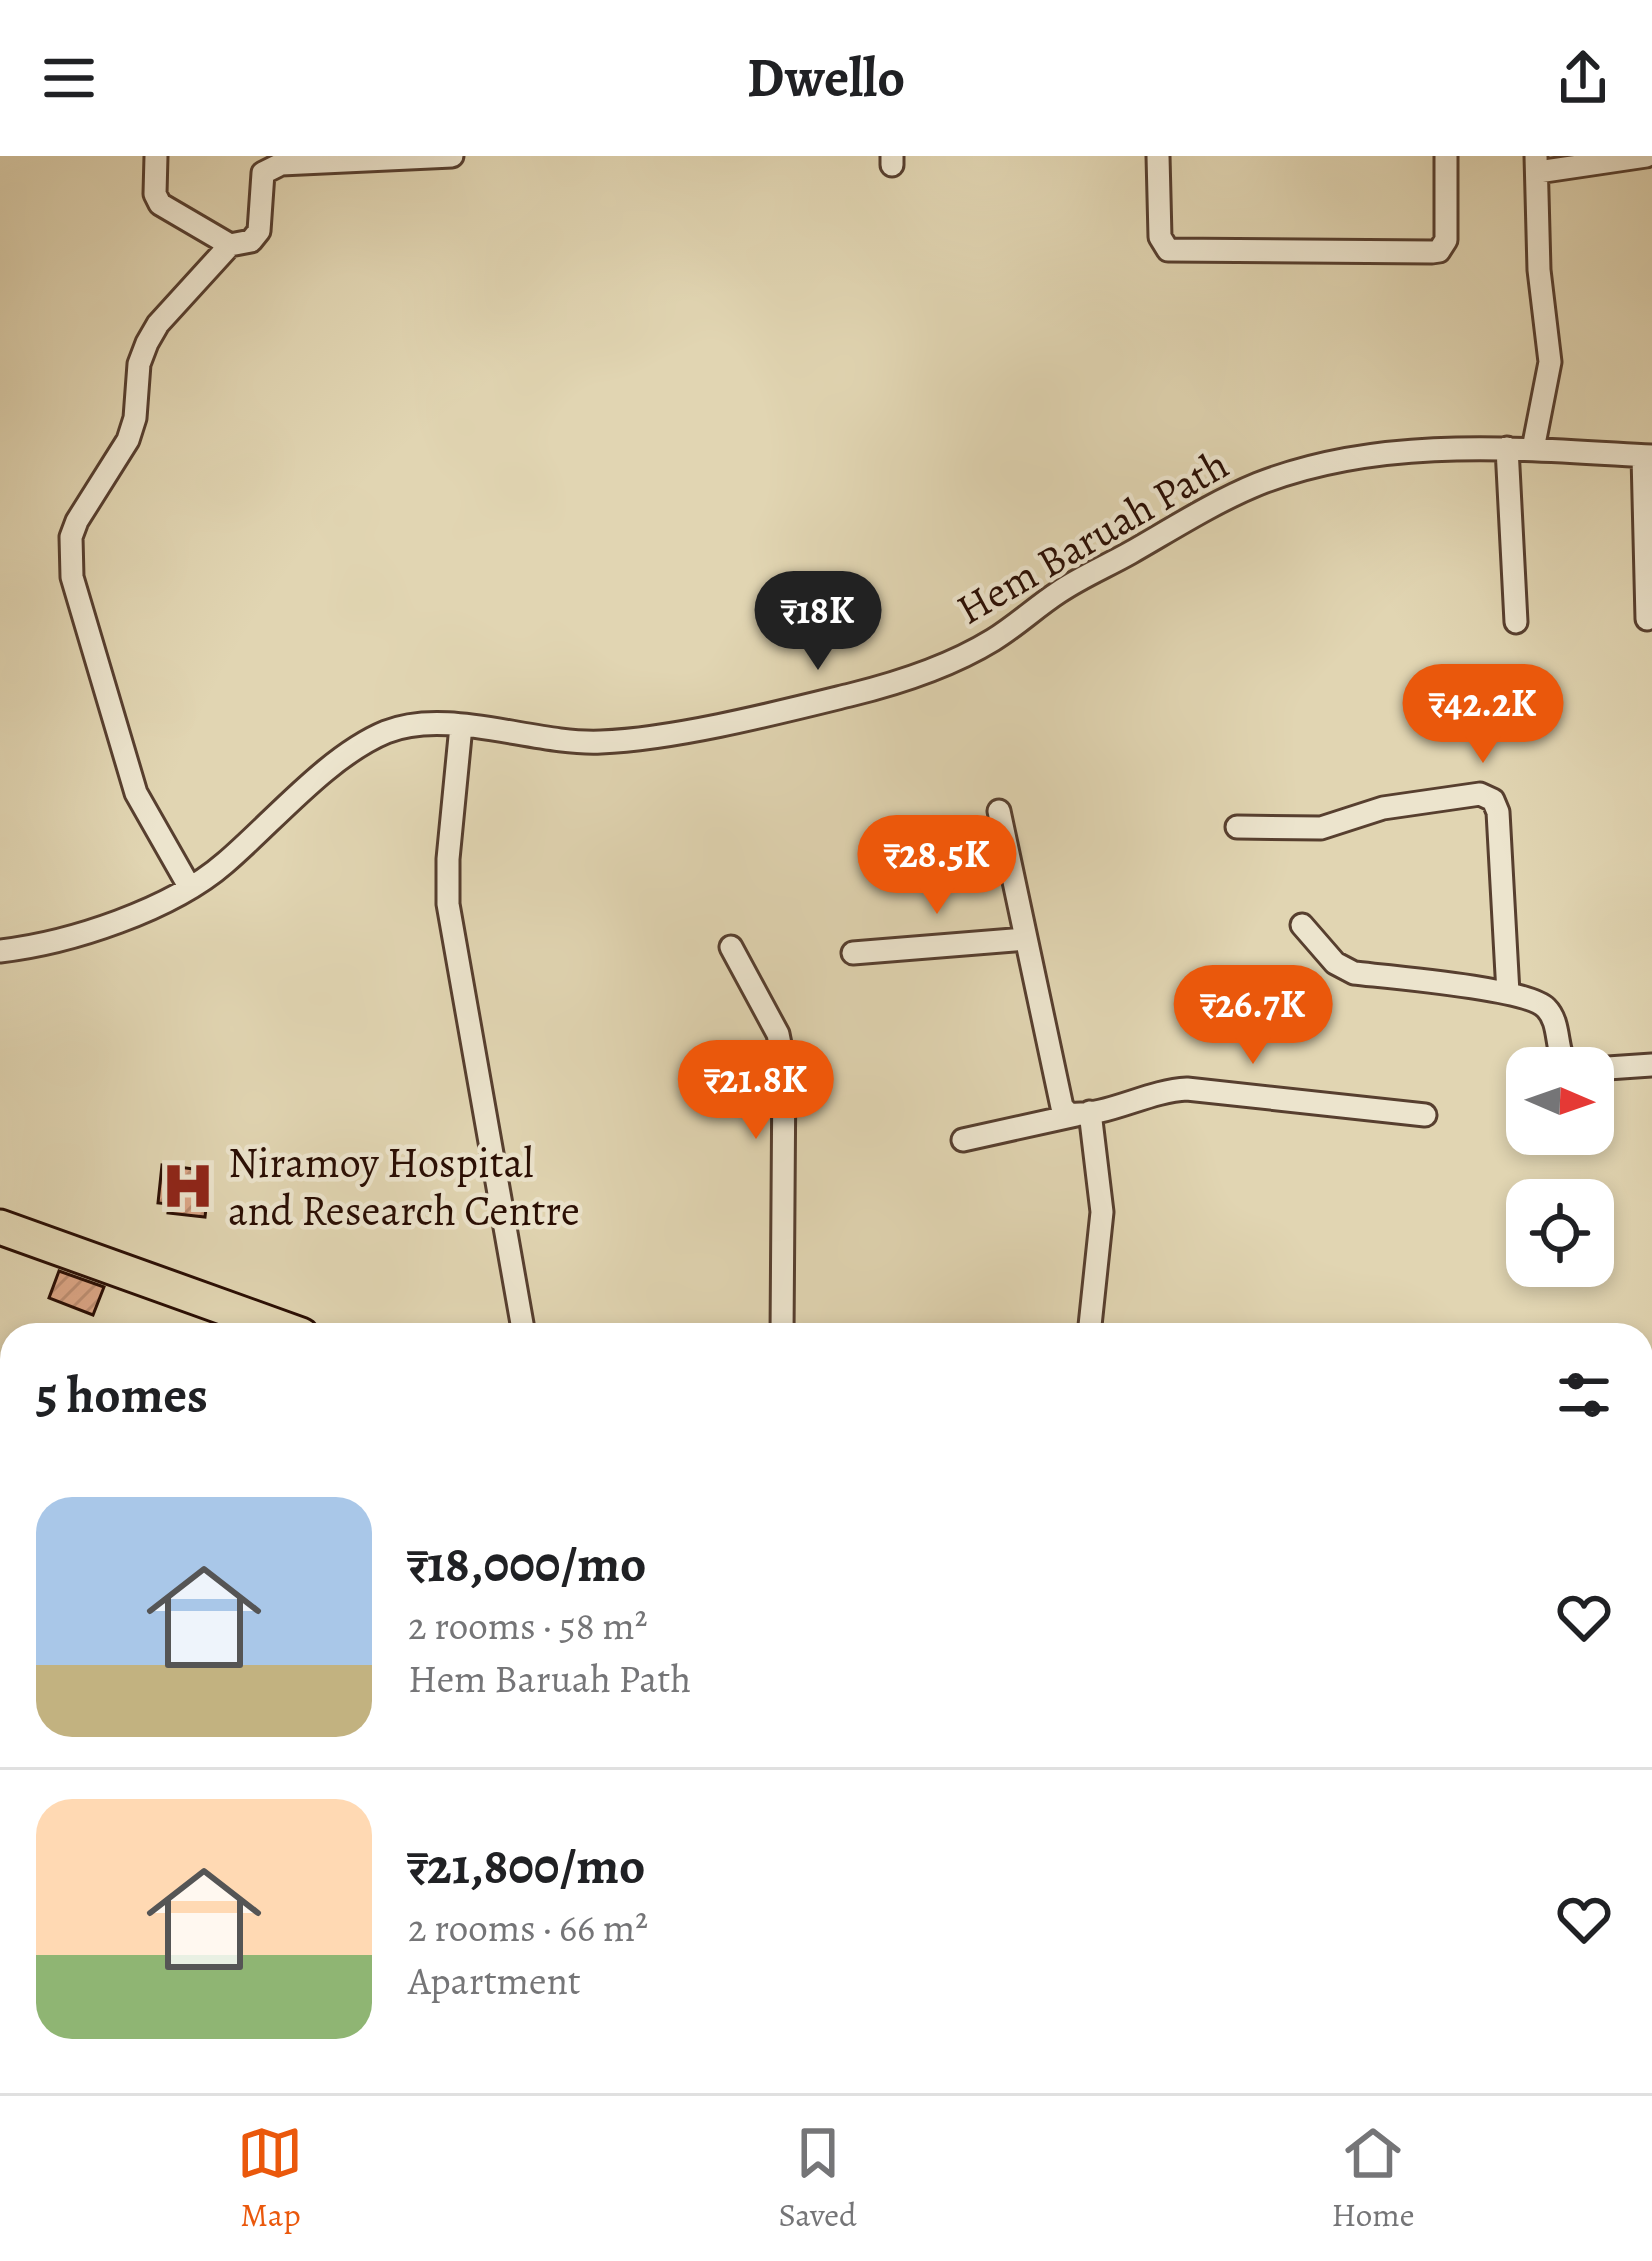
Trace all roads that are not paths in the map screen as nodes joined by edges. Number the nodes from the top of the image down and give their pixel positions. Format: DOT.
graph roads {
  1 [pos="156,156"];
  2 [pos="452,156"];
  3 [pos="1158,156"];
  4 [pos="1446,156"];
  5 [pos="1646,156"];
  6 [pos="1537,164"];
  7 [pos="230,245"];
  8 [pos="1507,448"];
  9 [pos="1533,449"];
  10 [pos="1648,456"];
  11 [pos="1647,619"];
  12 [pos="1516,622"];
  13 [pos="461,726"];
  14 [pos="999,811"];
  15 [pos="1237,827"];
  16 [pos="190,888"];
  17 [pos="1302,925"];
  18 [pos="1026,939"];
  19 [pos="731,947"];
  20 [pos="0,951"];
  21 [pos="853,952"];
  22 [pos="1508,993"];
  23 [pos="1558,1047"];
  24 [pos="1652,1065"];
  25 [pos="1614,1068"];
  26 [pos="1083,1113"];
  27 [pos="1425,1115"];
  28 [pos="963,1140"];
  29 [pos="0,1227"];
  30 [pos="264,1323"];
  31 [pos="522,1323"];
  32 [pos="782,1323"];
  33 [pos="1090,1323"];
  1 -- 7 [label="street"];
  2 -- 7 [label="street"];
  3 -- 4 [label="street"];
  5 -- 6 [label="street"];
  6 -- 9 [label="street"];
  7 -- 16 [label="street"];
  8 -- 9 [label="street, Hem Baruah Path"];
  8 -- 12 [label="street"];
  8 -- 13 [label="street, Hem Baruah Path"];
  9 -- 10 [label="street, Hem Baruah Path"];
  10 -- 11 [label="street"];
  13 -- 16 [label="street, Hem Baruah Path"];
  13 -- 31 [label="street"];
  14 -- 18 [label="street"];
  15 -- 22 [label="street"];
  16 -- 20 [label="street, Hem Baruah Path"];
  17 -- 22 [label="street"];
  18 -- 21 [label="street"];
  18 -- 26 [label="street"];
  19 -- 32 [label="street"];
  22 -- 23 [label="street"];
  24 -- 25 [label="street"];
  26 -- 27 [label="street"];
  26 -- 28 [label="street"];
  26 -- 33 [label="street"];
  29 -- 30 [label="main road"];
}
